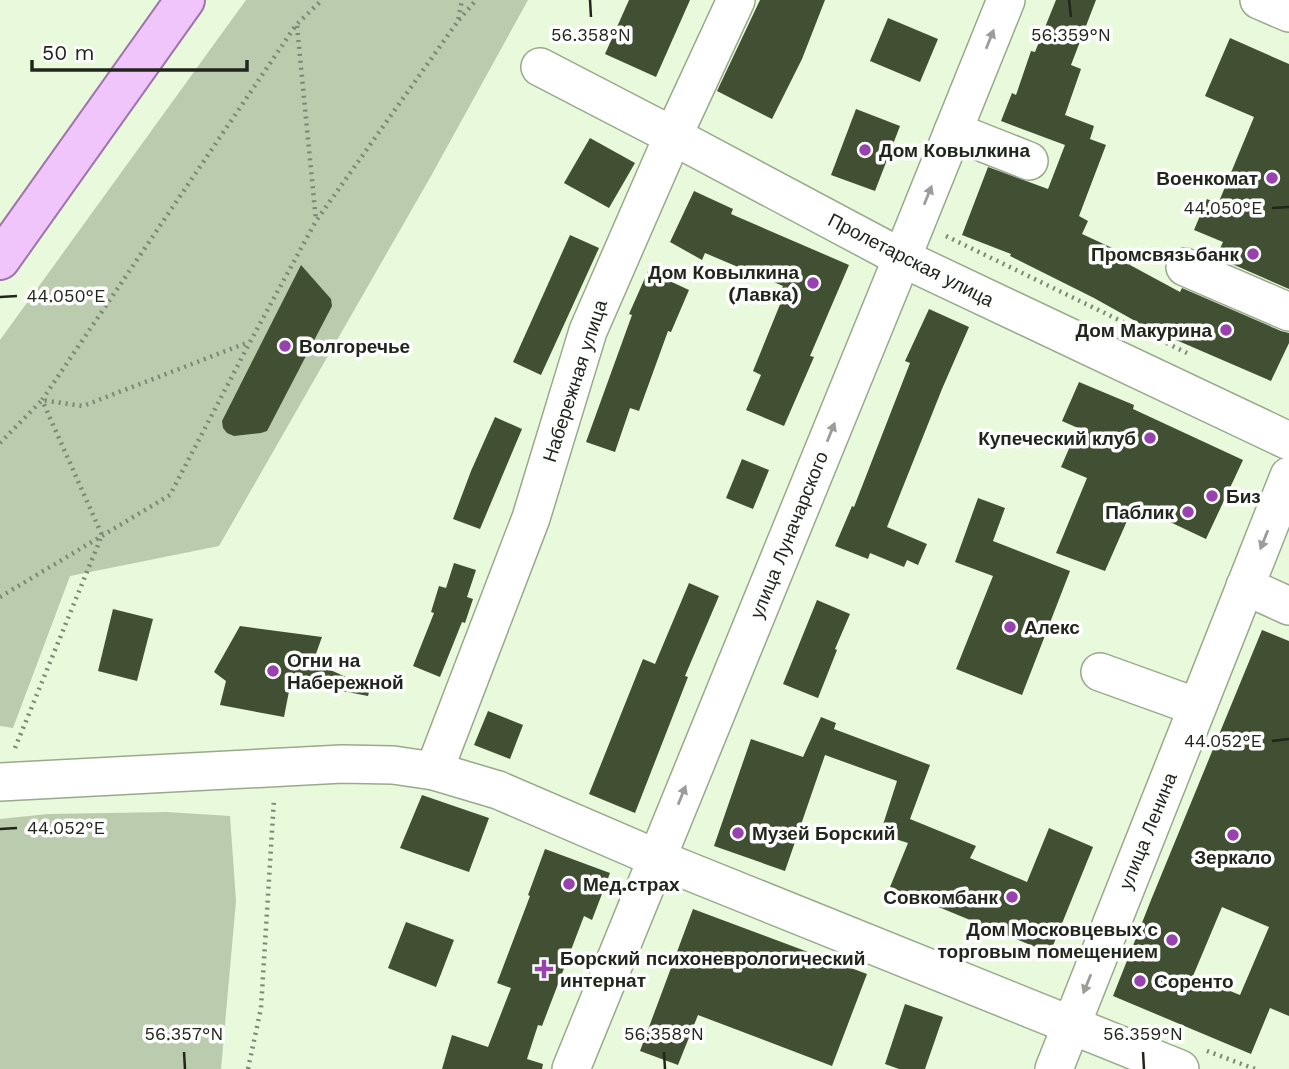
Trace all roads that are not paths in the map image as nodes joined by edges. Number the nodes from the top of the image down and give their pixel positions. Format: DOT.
graph roads {
  1 [pos="185,0"];
  2 [pos="736,0"];
  3 [pos="1006,0"];
  4 [pos="1259,0"];
  5 [pos="1289,13"];
  6 [pos="540,67"];
  7 [pos="954,131"];
  8 [pos="673,136"];
  9 [pos="1029,161"];
  10 [pos="902,258"];
  11 [pos="0,260"];
  12 [pos="1185,267"];
  13 [pos="1289,312"];
  14 [pos="1289,441"];
  15 [pos="1289,476"];
  16 [pos="1245,586"];
  17 [pos="1289,606"];
  18 [pos="1100,672"];
  19 [pos="1197,707"];
  20 [pos="6,768"];
  21 [pos="434,771"];
  22 [pos="656,858"];
  23 [pos="1071,1025"];
  24 [pos="572,1069"];
  25 [pos="1054,1069"];
  26 [pos="1180,1069"];
  1 -- 11 [label="main road"];
  2 -- 8 [label="street, Набережная улица"];
  7 -- 3 [label="street, улица Луначарского, one-way"];
  4 -- 5 [label="street"];
  6 -- 8 [label="street, Пролетарская улица"];
  7 -- 9 [label="street"];
  10 -- 7 [label="street, улица Луначарского, one-way"];
  8 -- 10 [label="street, Пролетарская улица"];
  8 -- 21 [label="street, Набережная улица"];
  10 -- 14 [label="street, Пролетарская улица"];
  22 -- 10 [label="street, улица Луначарского, one-way"];
  12 -- 13 [label="street"];
  15 -- 16 [label="street, улица Ленина, one-way"];
  16 -- 17 [label="street"];
  16 -- 19 [label="street, улица Ленина"];
  18 -- 19 [label="street"];
  19 -- 23 [label="street, улица Ленина, one-way"];
  20 -- 21 [label="street"];
  21 -- 22 [label="street"];
  22 -- 23 [label="street"];
  22 -- 24 [label="street, улица Луначарского"];
  23 -- 25 [label="street, улица Ленина"];
  23 -- 26 [label="street"];
}
